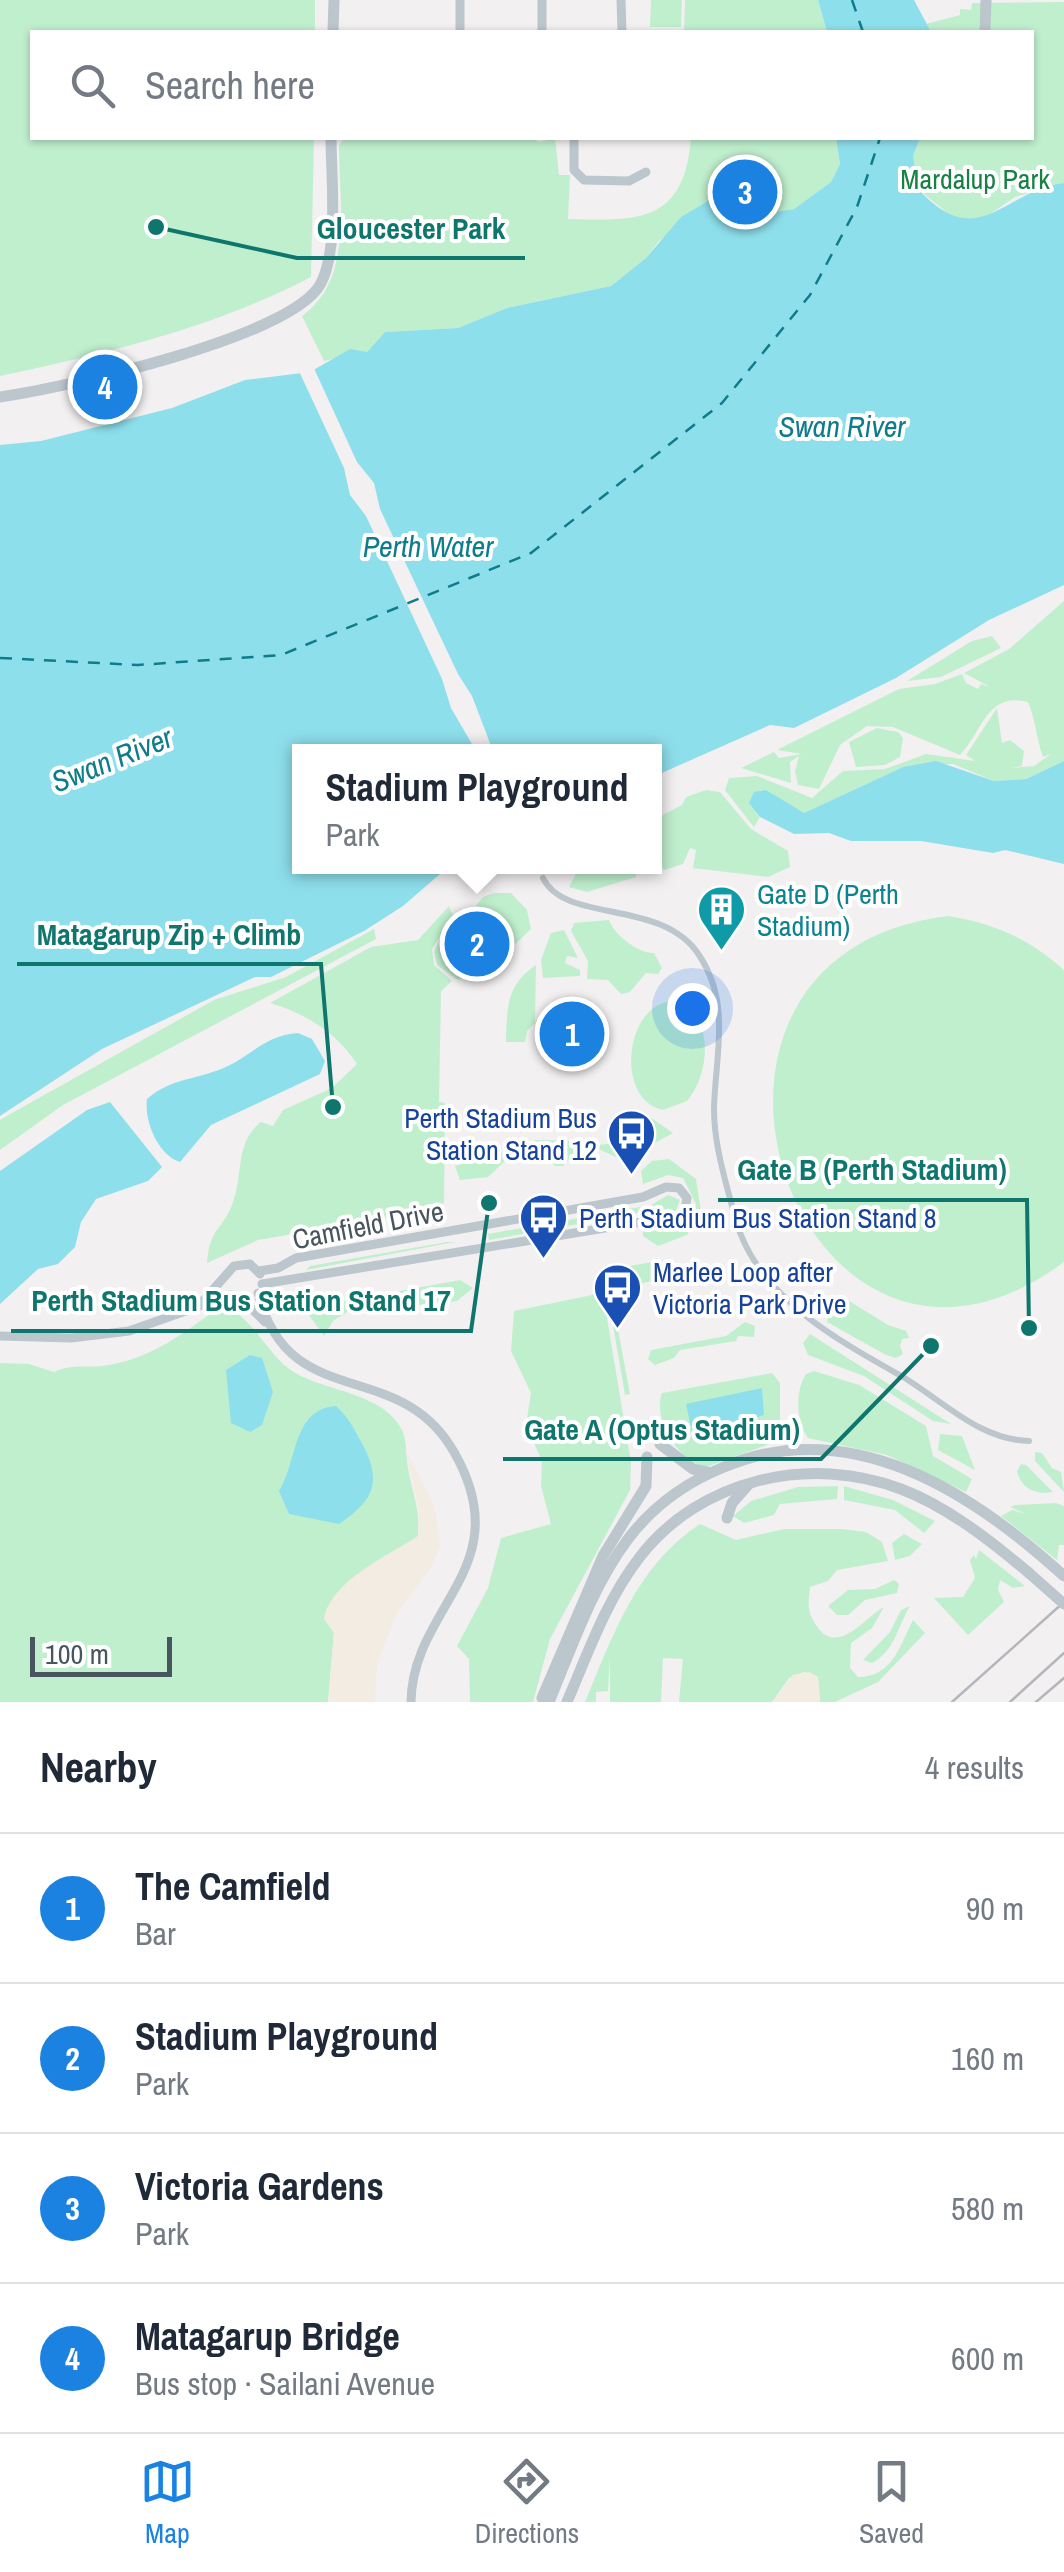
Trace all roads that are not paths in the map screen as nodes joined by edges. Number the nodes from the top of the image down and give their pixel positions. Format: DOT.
graph roads {
  1 [pos="334,0"];
  2 [pos="460,0"];
  3 [pos="542,0"];
  4 [pos="621,0"];
  5 [pos="986,0"];
  6 [pos="333,30"];
  7 [pos="460,30"];
  8 [pos="542,30"];
  9 [pos="622,30"];
  10 [pos="985,30"];
  11 [pos="331,140"];
  12 [pos="574,140"];
  13 [pos="646,172"];
  14 [pos="0,397"];
  15 [pos="543,878"];
  16 [pos="259,1271"];
  17 [pos="225,1280"];
  18 [pos="260,1289"];
  19 [pos="231,1295"];
  20 [pos="243,1300"];
  21 [pos="201,1303"];
  22 [pos="268,1325"];
  23 [pos="0,1336"];
  24 [pos="1029,1441"];
  25 [pos="660,1444"];
  26 [pos="647,1456"];
  27 [pos="713,1471"];
  28 [pos="751,1482"];
  29 [pos="727,1518"];
  30 [pos="1064,1576"];
  31 [pos="1064,1604"];
  32 [pos="411,1702"];
  33 [pos="541,1702"];
  34 [pos="549,1702"];
  35 [pos="568,1702"];
  1 -- 6 [label="street"];
  2 -- 7 [label="street"];
  3 -- 8 [label="street"];
  4 -- 9 [label="street"];
  5 -- 10 [label="street"];
  11 -- 14 [label="street"];
  12 -- 13 [label="street"];
  15 -- 24 [label="street"];
  16 -- 17 [label="street"];
  16 -- 18 [label="street"];
  16 -- 18 [label="street, Camfield Drive"];
  17 -- 19 [label="street"];
  17 -- 21 [label="street"];
  18 -- 20 [label="street"];
  18 -- 22 [label="street"];
  19 -- 20 [label="street"];
  19 -- 21 [label="street"];
  20 -- 22 [label="street"];
  21 -- 23 [label="street"];
  22 -- 32 [label="street"];
  25 -- 27 [label="street"];
  26 -- 33 [label="street"];
  27 -- 30 [label="street"];
  27 -- 34 [label="street"];
  28 -- 29 [label="street"];
  28 -- 31 [label="street, bridge"];
  28 -- 35 [label="street"];
}
